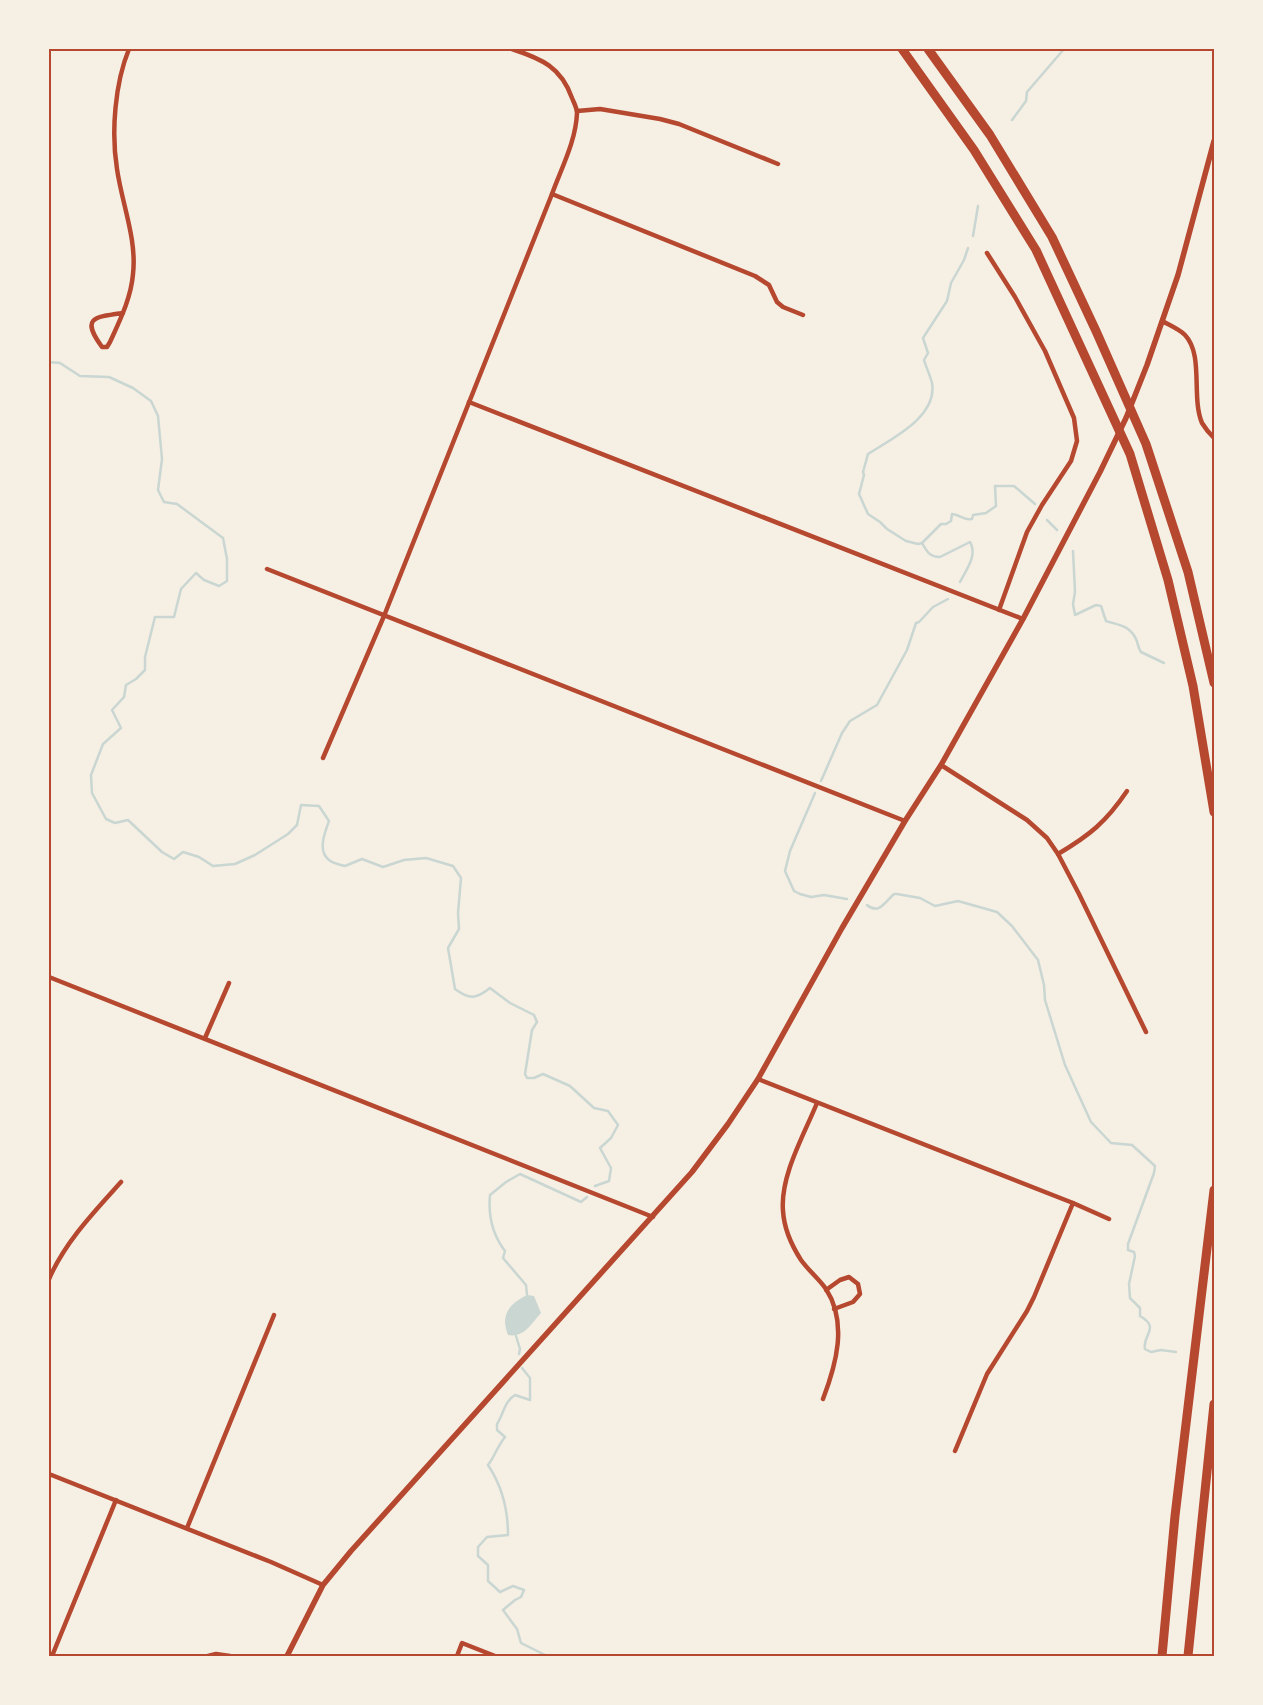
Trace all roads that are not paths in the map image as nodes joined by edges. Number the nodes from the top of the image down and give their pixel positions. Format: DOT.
graph roads {
  1 [pos="129,49"];
  2 [pos="512,49"];
  3 [pos="902,49"];
  4 [pos="928,49"];
  5 [pos="577,111"];
  6 [pos="1214,141"];
  7 [pos="778,164"];
  8 [pos="552,194"];
  9 [pos="986,253"];
  10 [pos="123,313"];
  11 [pos="803,315"];
  12 [pos="1162,321"];
  13 [pos="469,402"];
  14 [pos="1214,438"];
  15 [pos="267,570"];
  16 [pos="999,610"];
  17 [pos="384,616"];
  18 [pos="1023,619"];
  19 [pos="1214,683"];
  20 [pos="323,758"];
  21 [pos="941,765"];
  22 [pos="1127,792"];
  23 [pos="1214,812"];
  24 [pos="905,821"];
  25 [pos="1058,854"];
  26 [pos="49,977"];
  27 [pos="228,983"];
  28 [pos="1146,1032"];
  29 [pos="205,1038"];
  30 [pos="758,1079"];
  31 [pos="816,1103"];
  32 [pos="121,1182"];
  33 [pos="1214,1190"];
  34 [pos="1073,1203"];
  35 [pos="653,1217"];
  36 [pos="1109,1219"];
  37 [pos="49,1280"];
  38 [pos="826,1290"];
  39 [pos="834,1309"];
  40 [pos="274,1315"];
  41 [pos="823,1399"];
  42 [pos="1214,1404"];
  43 [pos="955,1451"];
  44 [pos="49,1474"];
  45 [pos="116,1500"];
  46 [pos="187,1528"];
  47 [pos="323,1585"];
  48 [pos="52,1656"];
  49 [pos="208,1656"];
  50 [pos="230,1656"];
  51 [pos="287,1656"];
  52 [pos="457,1656"];
  53 [pos="495,1656"];
  54 [pos="1162,1656"];
  55 [pos="1188,1656"];
  1 -- 10 [label="street"];
  2 -- 5 [label="street"];
  3 -- 23 [label="highway"];
  4 -- 19 [label="highway"];
  5 -- 7 [label="street"];
  5 -- 8 [label="street"];
  6 -- 12 [label="street"];
  8 -- 11 [label="street"];
  8 -- 13 [label="street"];
  9 -- 16 [label="street"];
  10 -- 10 [label="street"];
  12 -- 14 [label="street"];
  12 -- 18 [label="street"];
  13 -- 16 [label="street"];
  13 -- 17 [label="street"];
  15 -- 17 [label="street"];
  16 -- 18 [label="street"];
  17 -- 20 [label="street"];
  17 -- 24 [label="street"];
  18 -- 21 [label="street"];
  21 -- 24 [label="street"];
  21 -- 25 [label="street"];
  22 -- 25 [label="street"];
  24 -- 30 [label="street"];
  25 -- 28 [label="street"];
  26 -- 29 [label="street"];
  27 -- 29 [label="street"];
  29 -- 35 [label="street"];
  30 -- 31 [label="street"];
  30 -- 35 [label="street"];
  31 -- 34 [label="street"];
  31 -- 38 [label="street"];
  32 -- 37 [label="street"];
  33 -- 54 [label="highway"];
  34 -- 36 [label="street"];
  34 -- 43 [label="street"];
  35 -- 47 [label="street"];
  38 -- 39 [label="street"];
  38 -- 39 [label="street"];
  39 -- 41 [label="street"];
  40 -- 46 [label="street"];
  42 -- 55 [label="highway"];
  44 -- 45 [label="street"];
  45 -- 46 [label="street"];
  45 -- 48 [label="street"];
  46 -- 47 [label="street"];
  47 -- 51 [label="street"];
  49 -- 50 [label="street"];
  52 -- 53 [label="street"];
}
